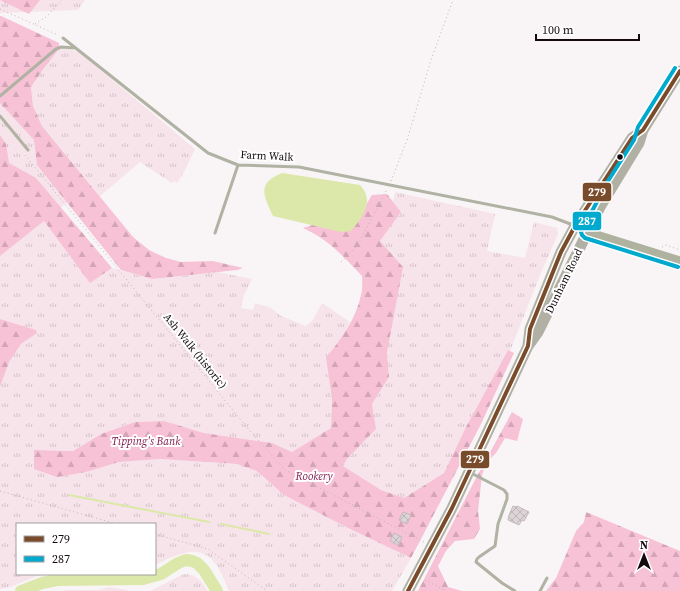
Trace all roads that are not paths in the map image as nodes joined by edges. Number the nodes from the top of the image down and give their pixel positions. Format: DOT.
graph roads {
  1 [pos="63,38"];
  2 [pos="76,48"];
  3 [pos="680,72"];
  4 [pos="0,96"];
  5 [pos="0,116"];
  6 [pos="643,130"];
  7 [pos="28,150"];
  8 [pos="238,165"];
  9 [pos="575,226"];
  10 [pos="587,232"];
  11 [pos="215,233"];
  12 [pos="680,261"];
  13 [pos="528,346"];
  14 [pos="469,472"];
  15 [pos="547,578"];
  16 [pos="408,591"];
  17 [pos="515,591"];
  18 [pos="540,591"];
  1 -- 2 [label="lane, Farm Walk"];
  2 -- 4 [label="lane"];
  2 -- 8 [label="lane, Farm Walk"];
  3 -- 6 [label="highway, Dunham Road"];
  5 -- 7 [label="lane"];
  6 -- 9 [label="highway, Dunham Road"];
  6 -- 10 [label="highway, Dunham Road"];
  8 -- 9 [label="lane, Farm Walk"];
  8 -- 11 [label="lane"];
  9 -- 10 [label="main road"];
  9 -- 13 [label="highway, Dunham Road"];
  10 -- 12 [label="main road"];
  10 -- 13 [label="highway, Dunham Road"];
  13 -- 14 [label="highway, Dunham Road"];
  14 -- 16 [label="highway, Dunham Road"];
  14 -- 17 [label="lane"];
  15 -- 18 [label="lane"];
}
